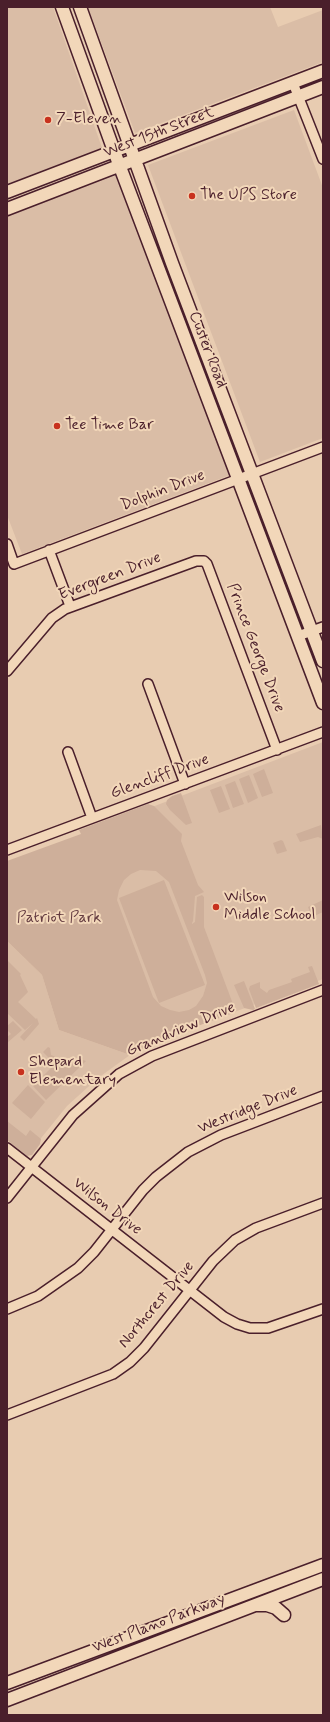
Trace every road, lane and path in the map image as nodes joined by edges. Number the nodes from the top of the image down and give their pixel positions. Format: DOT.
graph roads {
  1 [pos="62,7"];
  2 [pos="80,7"];
  3 [pos="90,35"];
  4 [pos="74,41"];
  5 [pos="323,71"];
  6 [pos="293,83"];
  7 [pos="323,87"];
  8 [pos="298,96"];
  9 [pos="130,145"];
  10 [pos="114,151"];
  11 [pos="135,159"];
  12 [pos="323,159"];
  13 [pos="120,165"];
  14 [pos="7,192"];
  15 [pos="7,209"];
  16 [pos="172,263"];
  17 [pos="159,268"];
  18 [pos="213,372"];
  19 [pos="200,377"];
  20 [pos="323,447"];
  21 [pos="252,474"];
  22 [pos="238,479"];
  23 [pos="7,544"];
  24 [pos="49,550"];
  25 [pos="201,561"];
  26 [pos="70,606"];
  27 [pos="323,627"];
  28 [pos="312,631"];
  29 [pos="298,636"];
  30 [pos="323,661"];
  31 [pos="7,671"];
  32 [pos="148,684"];
  33 [pos="323,703"];
  34 [pos="323,732"];
  35 [pos="277,750"];
  36 [pos="68,752"];
  37 [pos="185,784"];
  38 [pos="92,818"];
  39 [pos="7,850"];
  40 [pos="323,990"];
  41 [pos="323,1096"];
  42 [pos="7,1148"];
  43 [pos="32,1168"];
  44 [pos="7,1198"];
  45 [pos="323,1203"];
  46 [pos="112,1229"];
  47 [pos="189,1291"];
  48 [pos="7,1309"];
  49 [pos="323,1309"];
  50 [pos="7,1415"];
  51 [pos="323,1565"];
  52 [pos="323,1579"];
  53 [pos="277,1582"];
  54 [pos="281,1594"];
  55 [pos="253,1605"];
  56 [pos="284,1615"];
  57 [pos="128,1639"];
  58 [pos="132,1652"];
  59 [pos="7,1683"];
  60 [pos="7,1700"];
  1 -- 4 [label="main road, Custer Road"];
  2 -- 3 [label="main road, Custer Road"];
  3 -- 4 [label="main road"];
  3 -- 9 [label="main road, Custer Road"];
  4 -- 10 [label="main road, Custer Road"];
  5 -- 6 [label="main road, West 15th Street"];
  6 -- 8 [label="street"];
  6 -- 9 [label="main road, West 15th Street"];
  7 -- 8 [label="main road, West 15th Street"];
  8 -- 11 [label="main road, West 15th Street"];
  8 -- 12 [label="street"];
  9 -- 10 [label="main road, West 15th Street"];
  9 -- 11 [label="main road, Custer Road"];
  10 -- 13 [label="main road, Custer Road"];
  10 -- 14 [label="main road, West 15th Street"];
  11 -- 13 [label="main road, West 15th Street"];
  11 -- 16 [label="main road, Custer Road"];
  13 -- 15 [label="main road, West 15th Street"];
  13 -- 17 [label="main road, Custer Road"];
  16 -- 17 [label="main road"];
  16 -- 18 [label="main road, Custer Road"];
  17 -- 19 [label="main road, Custer Road"];
  18 -- 19 [label="main road"];
  18 -- 21 [label="main road, Custer Road"];
  19 -- 22 [label="main road, Custer Road"];
  20 -- 21 [label="street, Dolphin Drive"];
  21 -- 22 [label="street, Dolphin Drive"];
  21 -- 28 [label="main road, Custer Road"];
  22 -- 24 [label="street, Dolphin Drive"];
  22 -- 29 [label="main road, Custer Road"];
  23 -- 24 [label="street, Dolphin Drive"];
  24 -- 26 [label="street"];
  25 -- 26 [label="street, Evergreen Drive"];
  25 -- 35 [label="street, Prince George Drive"];
  26 -- 31 [label="street, Evergreen Drive"];
  27 -- 28 [label="street"];
  28 -- 29 [label="street"];
  28 -- 30 [label="main road, Custer Road"];
  29 -- 33 [label="main road, Custer Road"];
  32 -- 37 [label="street"];
  34 -- 35 [label="street, Glencliff Drive"];
  35 -- 37 [label="street, Glencliff Drive"];
  36 -- 38 [label="street"];
  37 -- 38 [label="street, Glencliff Drive"];
  38 -- 39 [label="street, Glencliff Drive"];
  40 -- 43 [label="street, Grandview Drive"];
  41 -- 46 [label="street, Westridge Drive"];
  42 -- 43 [label="street, Wilson Drive"];
  43 -- 44 [label="street, Grandview Drive"];
  43 -- 46 [label="street, Wilson Drive"];
  45 -- 47 [label="street, Northcrest Drive"];
  46 -- 47 [label="street, Wilson Drive"];
  46 -- 48 [label="street, Westridge Drive"];
  47 -- 49 [label="street, Wilson Drive"];
  47 -- 50 [label="street, Northcrest Drive"];
  51 -- 53 [label="main road, West Plano Parkway"];
  52 -- 54 [label="main road, West Plano Parkway"];
  53 -- 54 [label="main road"];
  53 -- 57 [label="main road, West Plano Parkway"];
  54 -- 55 [label="main road, West Plano Parkway"];
  55 -- 56 [label="main road"];
  55 -- 58 [label="main road, West Plano Parkway"];
  57 -- 58 [label="main road"];
  57 -- 59 [label="main road, West Plano Parkway"];
  58 -- 60 [label="main road, West Plano Parkway"];
}
